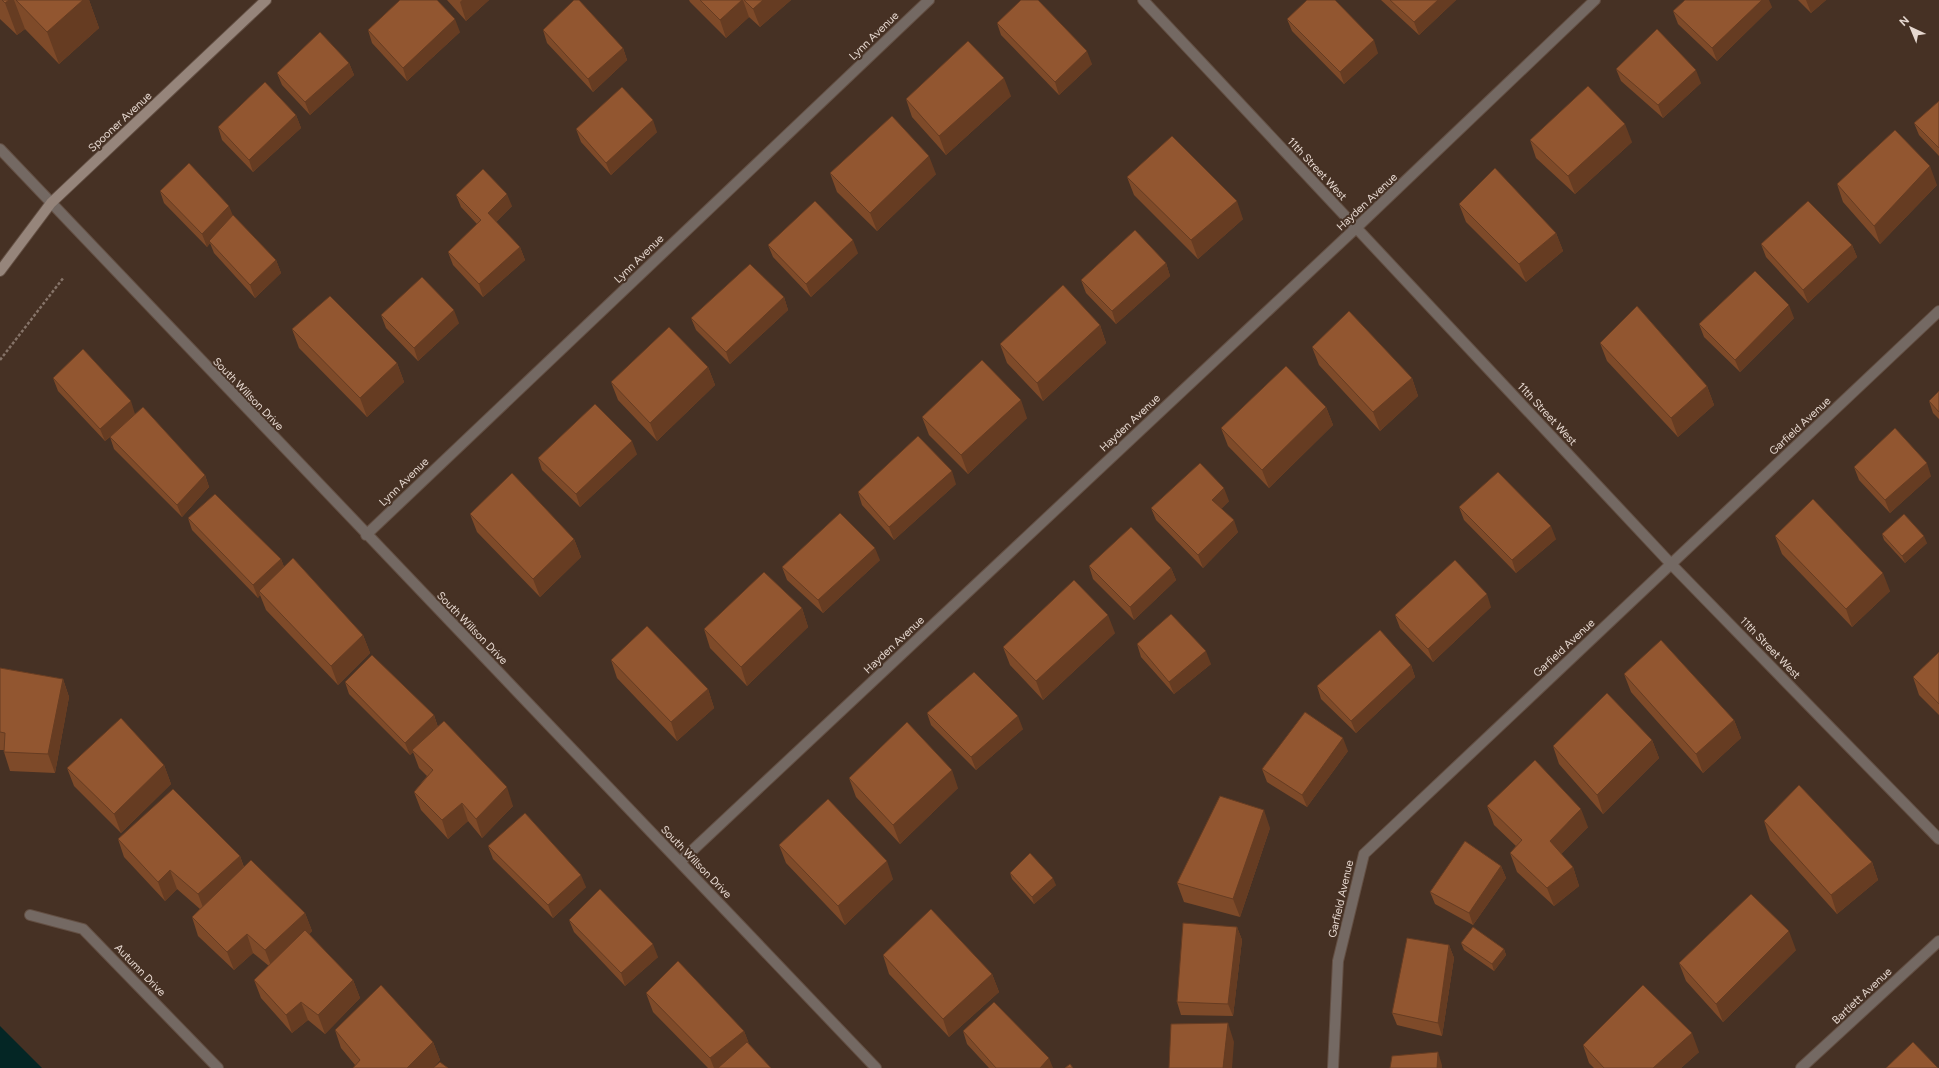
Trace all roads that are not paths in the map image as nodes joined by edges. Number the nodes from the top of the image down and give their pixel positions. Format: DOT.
graph roads {
  1 [pos="266,0"];
  2 [pos="929,0"];
  3 [pos="1142,0"];
  4 [pos="1595,0"];
  5 [pos="0,149"];
  6 [pos="51,203"];
  7 [pos="1356,228"];
  8 [pos="0,271"];
  9 [pos="1939,311"];
  10 [pos="366,535"];
  11 [pos="1671,564"];
  12 [pos="1939,839"];
  13 [pos="680,862"];
  14 [pos="30,915"];
  15 [pos="1939,941"];
  16 [pos="218,1068"];
  17 [pos="876,1068"];
  18 [pos="1333,1068"];
  19 [pos="1801,1068"];
  1 -- 6 [label="street, Spooner Avenue"];
  2 -- 10 [label="street, Lynn Avenue"];
  3 -- 7 [label="street, 11th Street West"];
  4 -- 7 [label="street, Hayden Avenue"];
  5 -- 6 [label="street, South Willson Drive"];
  6 -- 8 [label="street, Spooner Avenue"];
  6 -- 10 [label="street, South Willson Drive"];
  7 -- 11 [label="street, 11th Street West"];
  7 -- 13 [label="street, Hayden Avenue"];
  9 -- 11 [label="street, Garfield Avenue"];
  10 -- 13 [label="street, South Willson Drive"];
  11 -- 12 [label="street, 11th Street West"];
  11 -- 18 [label="street, Garfield Avenue"];
  13 -- 17 [label="street, South Willson Drive"];
  14 -- 16 [label="street, Autumn Drive"];
  15 -- 19 [label="street, Bartlett Avenue"];
}
